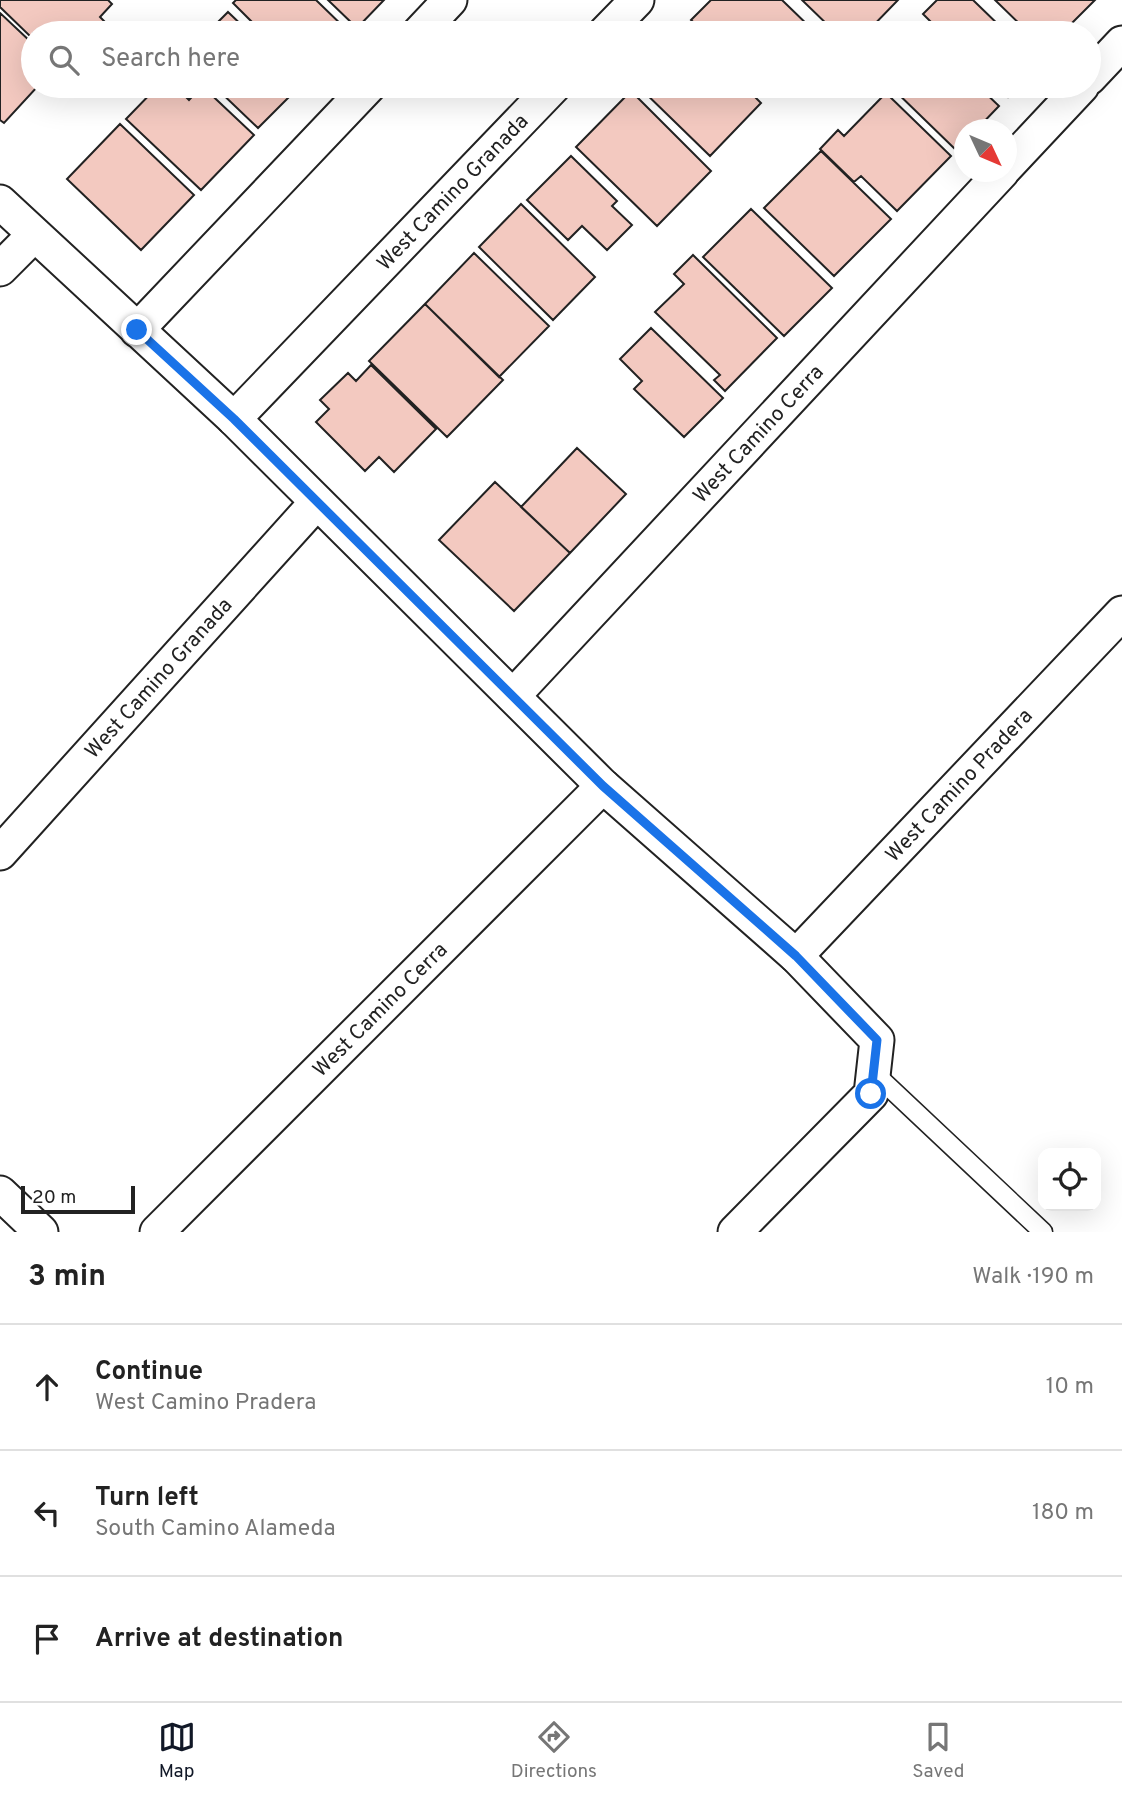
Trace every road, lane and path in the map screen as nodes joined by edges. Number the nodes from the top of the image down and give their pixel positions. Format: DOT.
graph roads {
  1 [pos="450,0"];
  2 [pos="637,0"];
  3 [pos="430,21"];
  4 [pos="617,21"];
  5 [pos="1122,43"];
  6 [pos="1101,65"];
  7 [pos="358,98"];
  8 [pos="542,98"];
  9 [pos="1071,98"];
  10 [pos="1017,155"];
  11 [pos="993,182"];
  12 [pos="0,202"];
  13 [pos="34,235"];
  14 [pos="0,270"];
  15 [pos="137,330"];
  16 [pos="234,419"];
  17 [pos="317,502"];
  18 [pos="1122,612"];
  19 [pos="513,696"];
  20 [pos="603,786"];
  21 [pos="0,853"];
  22 [pos="796,956"];
  23 [pos="875,1056"];
  24 [pos="0,1193"];
  25 [pos="41,1232"];
  26 [pos="157,1232"];
  27 [pos="735,1232"];
  28 [pos="1043,1232"];
  1 -- 3 [label="street"];
  2 -- 4 [label="street"];
  5 -- 6 [label="street"];
  7 -- 15 [label="street"];
  8 -- 16 [label="street, West Camino Granada"];
  9 -- 10 [label="street"];
  11 -- 19 [label="street, West Camino Cerra"];
  12 -- 13 [label="street"];
  13 -- 14 [label="street"];
  13 -- 15 [label="street"];
  15 -- 16 [label="street"];
  16 -- 17 [label="street"];
  17 -- 19 [label="street"];
  17 -- 21 [label="street, West Camino Granada"];
  18 -- 22 [label="street, West Camino Pradera"];
  19 -- 20 [label="street"];
  20 -- 22 [label="street"];
  20 -- 26 [label="street, West Camino Cerra"];
  22 -- 23 [label="street"];
  23 -- 27 [label="street"];
  23 -- 28 [label="lane"];
  24 -- 25 [label="street"];
}
